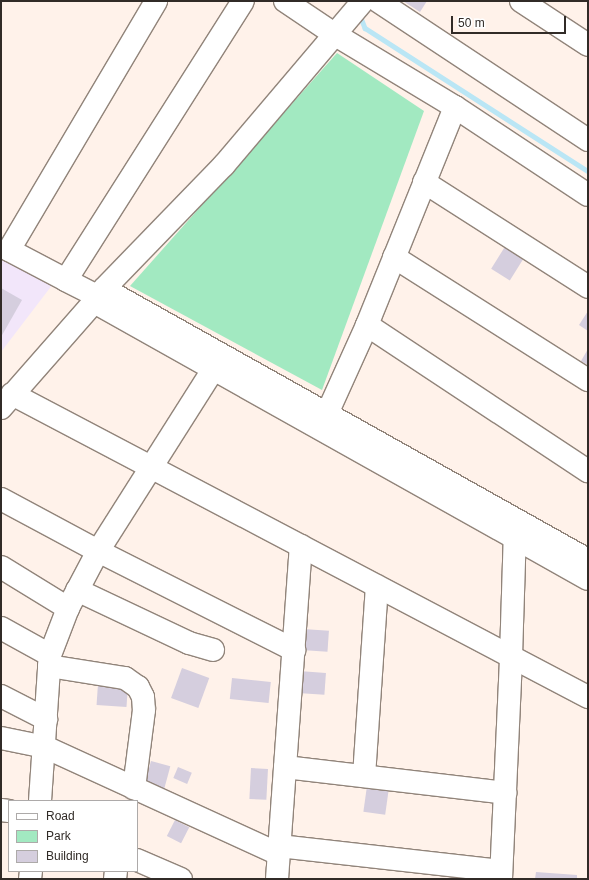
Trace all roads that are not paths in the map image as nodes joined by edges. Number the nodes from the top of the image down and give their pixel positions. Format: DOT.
graph roads {
  1 [pos="156,1"];
  2 [pos="242,1"];
  3 [pos="285,1"];
  4 [pos="363,1"];
  5 [pos="378,1"];
  6 [pos="521,1"];
  7 [pos="334,34"];
  8 [pos="588,45"];
  9 [pos="454,107"];
  10 [pos="588,140"];
  11 [pos="424,182"];
  12 [pos="588,195"];
  13 [pos="394,257"];
  14 [pos="66,280"];
  15 [pos="588,287"];
  16 [pos="98,296"];
  17 [pos="367,325"];
  18 [pos="218,362"];
  19 [pos="588,380"];
  20 [pos="6,401"];
  21 [pos="324,422"];
  22 [pos="152,468"];
  23 [pos="588,471"];
  24 [pos="1,499"];
  25 [pos="515,529"];
  26 [pos="301,546"];
  27 [pos="98,551"];
  28 [pos="588,560"];
  29 [pos="1,567"];
  30 [pos="588,579"];
  31 [pos="376,586"];
  32 [pos="72,599"];
  33 [pos="1,628"];
  34 [pos="213,650"];
  35 [pos="294,650"];
  36 [pos="511,657"];
  37 [pos="49,660"];
  38 [pos="1,696"];
  39 [pos="588,697"];
  40 [pos="46,719"];
  41 [pos="1,738"];
  42 [pos="45,747"];
  43 [pos="285,767"];
  44 [pos="364,776"];
  45 [pos="134,788"];
  46 [pos="505,792"];
  47 [pos="40,800"];
  48 [pos="279,850"];
  49 [pos="138,860"];
  50 [pos="501,875"];
  51 [pos="181,879"];
  52 [pos="277,879"];
  1 -- 14 [label="street"];
  2 -- 14 [label="street"];
  3 -- 7 [label="street"];
  4 -- 7 [label="street"];
  5 -- 10 [label="street"];
  6 -- 8 [label="street"];
  7 -- 9 [label="street"];
  7 -- 16 [label="street"];
  9 -- 11 [label="street"];
  9 -- 12 [label="street"];
  11 -- 13 [label="street"];
  11 -- 15 [label="street"];
  13 -- 17 [label="street"];
  13 -- 19 [label="street"];
  14 -- 16 [label="street"];
  16 -- 18 [label="street"];
  16 -- 20 [label="street"];
  17 -- 21 [label="street"];
  17 -- 23 [label="street"];
  18 -- 21 [label="street"];
  18 -- 22 [label="street"];
  20 -- 22 [label="street"];
  21 -- 25 [label="street"];
  22 -- 26 [label="street"];
  22 -- 27 [label="street"];
  24 -- 27 [label="street"];
  25 -- 28 [label="street"];
  25 -- 30 [label="street"];
  25 -- 36 [label="street"];
  26 -- 31 [label="street"];
  26 -- 35 [label="street"];
  27 -- 32 [label="street"];
  27 -- 35 [label="street"];
  29 -- 32 [label="street"];
  31 -- 36 [label="street"];
  31 -- 44 [label="street"];
  32 -- 34 [label="street"];
  32 -- 37 [label="street"];
  33 -- 37 [label="street"];
  35 -- 43 [label="street"];
  36 -- 39 [label="street"];
  36 -- 46 [label="street"];
  37 -- 40 [label="street"];
  37 -- 45 [label="street"];
  38 -- 40 [label="street"];
  40 -- 42 [label="street"];
  41 -- 42 [label="street"];
  42 -- 45 [label="street"];
  42 -- 47 [label="street"];
  43 -- 44 [label="street"];
  43 -- 48 [label="street"];
  44 -- 46 [label="street"];
  45 -- 48 [label="street"];
  46 -- 50 [label="street"];
  48 -- 50 [label="street"];
  48 -- 52 [label="street"];
  49 -- 51 [label="street"];
}
